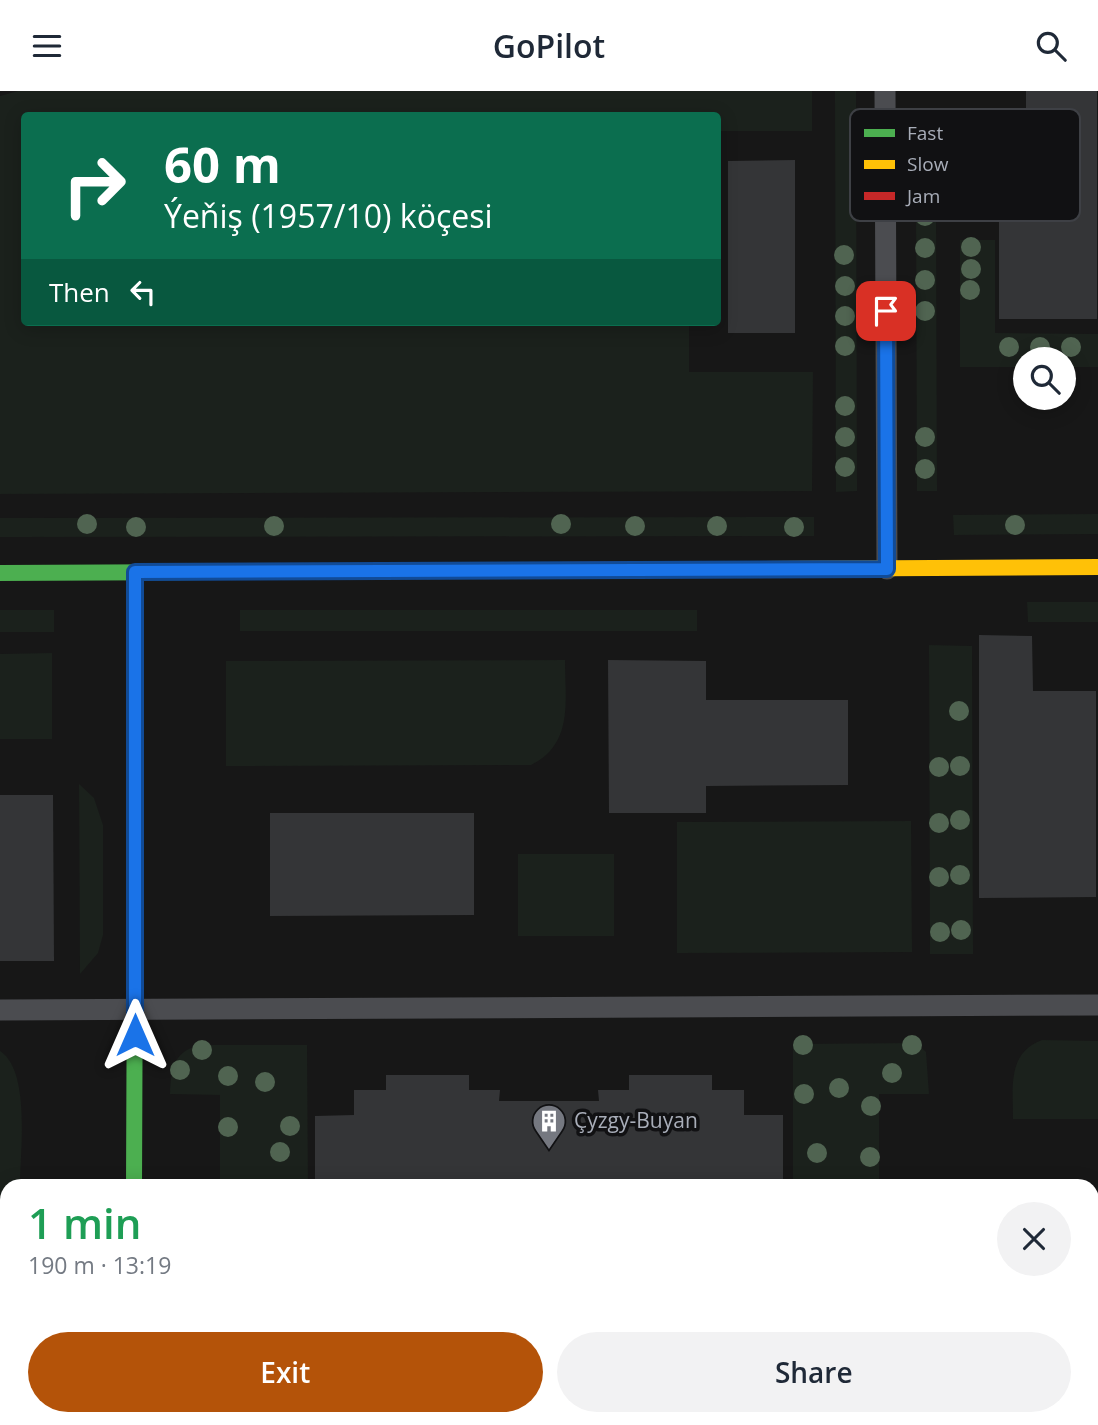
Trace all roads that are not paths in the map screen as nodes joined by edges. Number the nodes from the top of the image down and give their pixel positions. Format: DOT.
graph roads {
  1 [pos="884,91"];
  2 [pos="884,109"];
  3 [pos="885,221"];
  4 [pos="1098,567"];
  5 [pos="887,569"];
  6 [pos="135,572"];
  7 [pos="0,573"];
  8 [pos="1098,1005"];
  9 [pos="0,1010"];
  10 [pos="135,1010"];
  11 [pos="134,1179"];
  1 -- 2 [label="lane"];
  3 -- 5 [label="lane"];
  4 -- 5 [label="street"];
  5 -- 6 [label="street"];
  6 -- 7 [label="street"];
  6 -- 10 [label="street"];
  8 -- 10 [label="lane"];
  9 -- 10 [label="lane"];
  10 -- 11 [label="street"];
}
